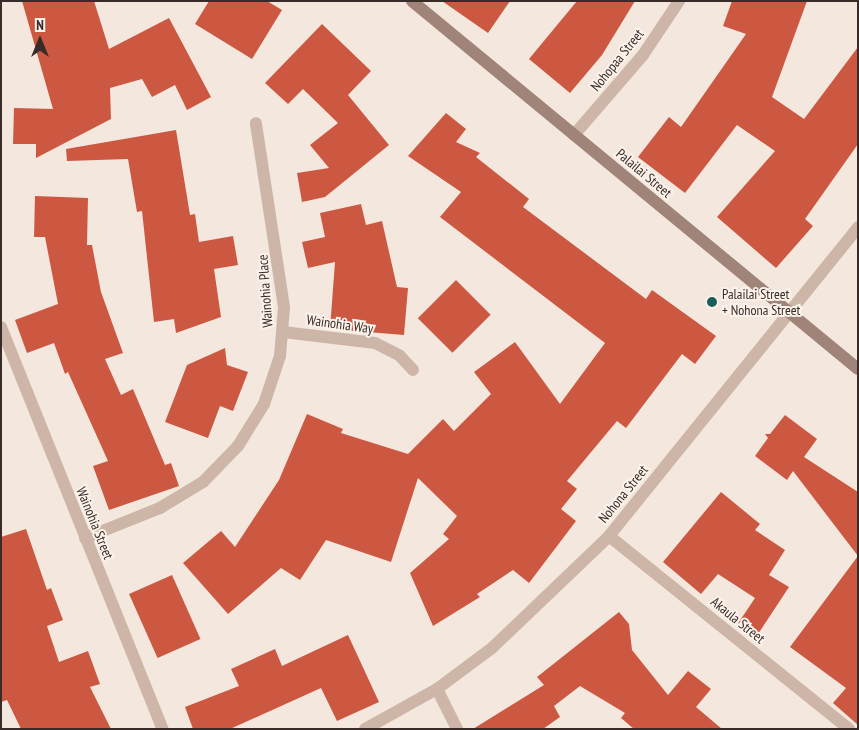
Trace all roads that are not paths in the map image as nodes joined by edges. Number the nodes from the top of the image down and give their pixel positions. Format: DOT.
graph roads {
  1 [pos="412,1"];
  2 [pos="679,1"];
  3 [pos="256,123"];
  4 [pos="574,135"];
  5 [pos="858,227"];
  6 [pos="790,313"];
  7 [pos="1,327"];
  8 [pos="284,332"];
  9 [pos="858,369"];
  10 [pos="413,370"];
  11 [pos="609,536"];
  12 [pos="85,538"];
  13 [pos="437,689"];
  14 [pos="163,729"];
  15 [pos="365,729"];
  16 [pos="457,729"];
  17 [pos="849,729"];
  1 -- 4 [label="street, Palailai Street"];
  2 -- 4 [label="street, Nohopaa Street"];
  3 -- 8 [label="street, Wainohia Place"];
  4 -- 6 [label="street, Palailai Street"];
  5 -- 6 [label="street, Nohona Street"];
  6 -- 9 [label="street, Palailai Street"];
  6 -- 11 [label="street, Nohona Street"];
  7 -- 12 [label="street, Wainohia Street"];
  8 -- 10 [label="street, Wainohia Way"];
  8 -- 12 [label="street, Wainohia Place"];
  11 -- 13 [label="street, Nohona Street"];
  11 -- 17 [label="street, Akaula Street"];
  12 -- 14 [label="street, Wainohia Street"];
  13 -- 15 [label="street, Nohona Street"];
  13 -- 16 [label="street"];
}
